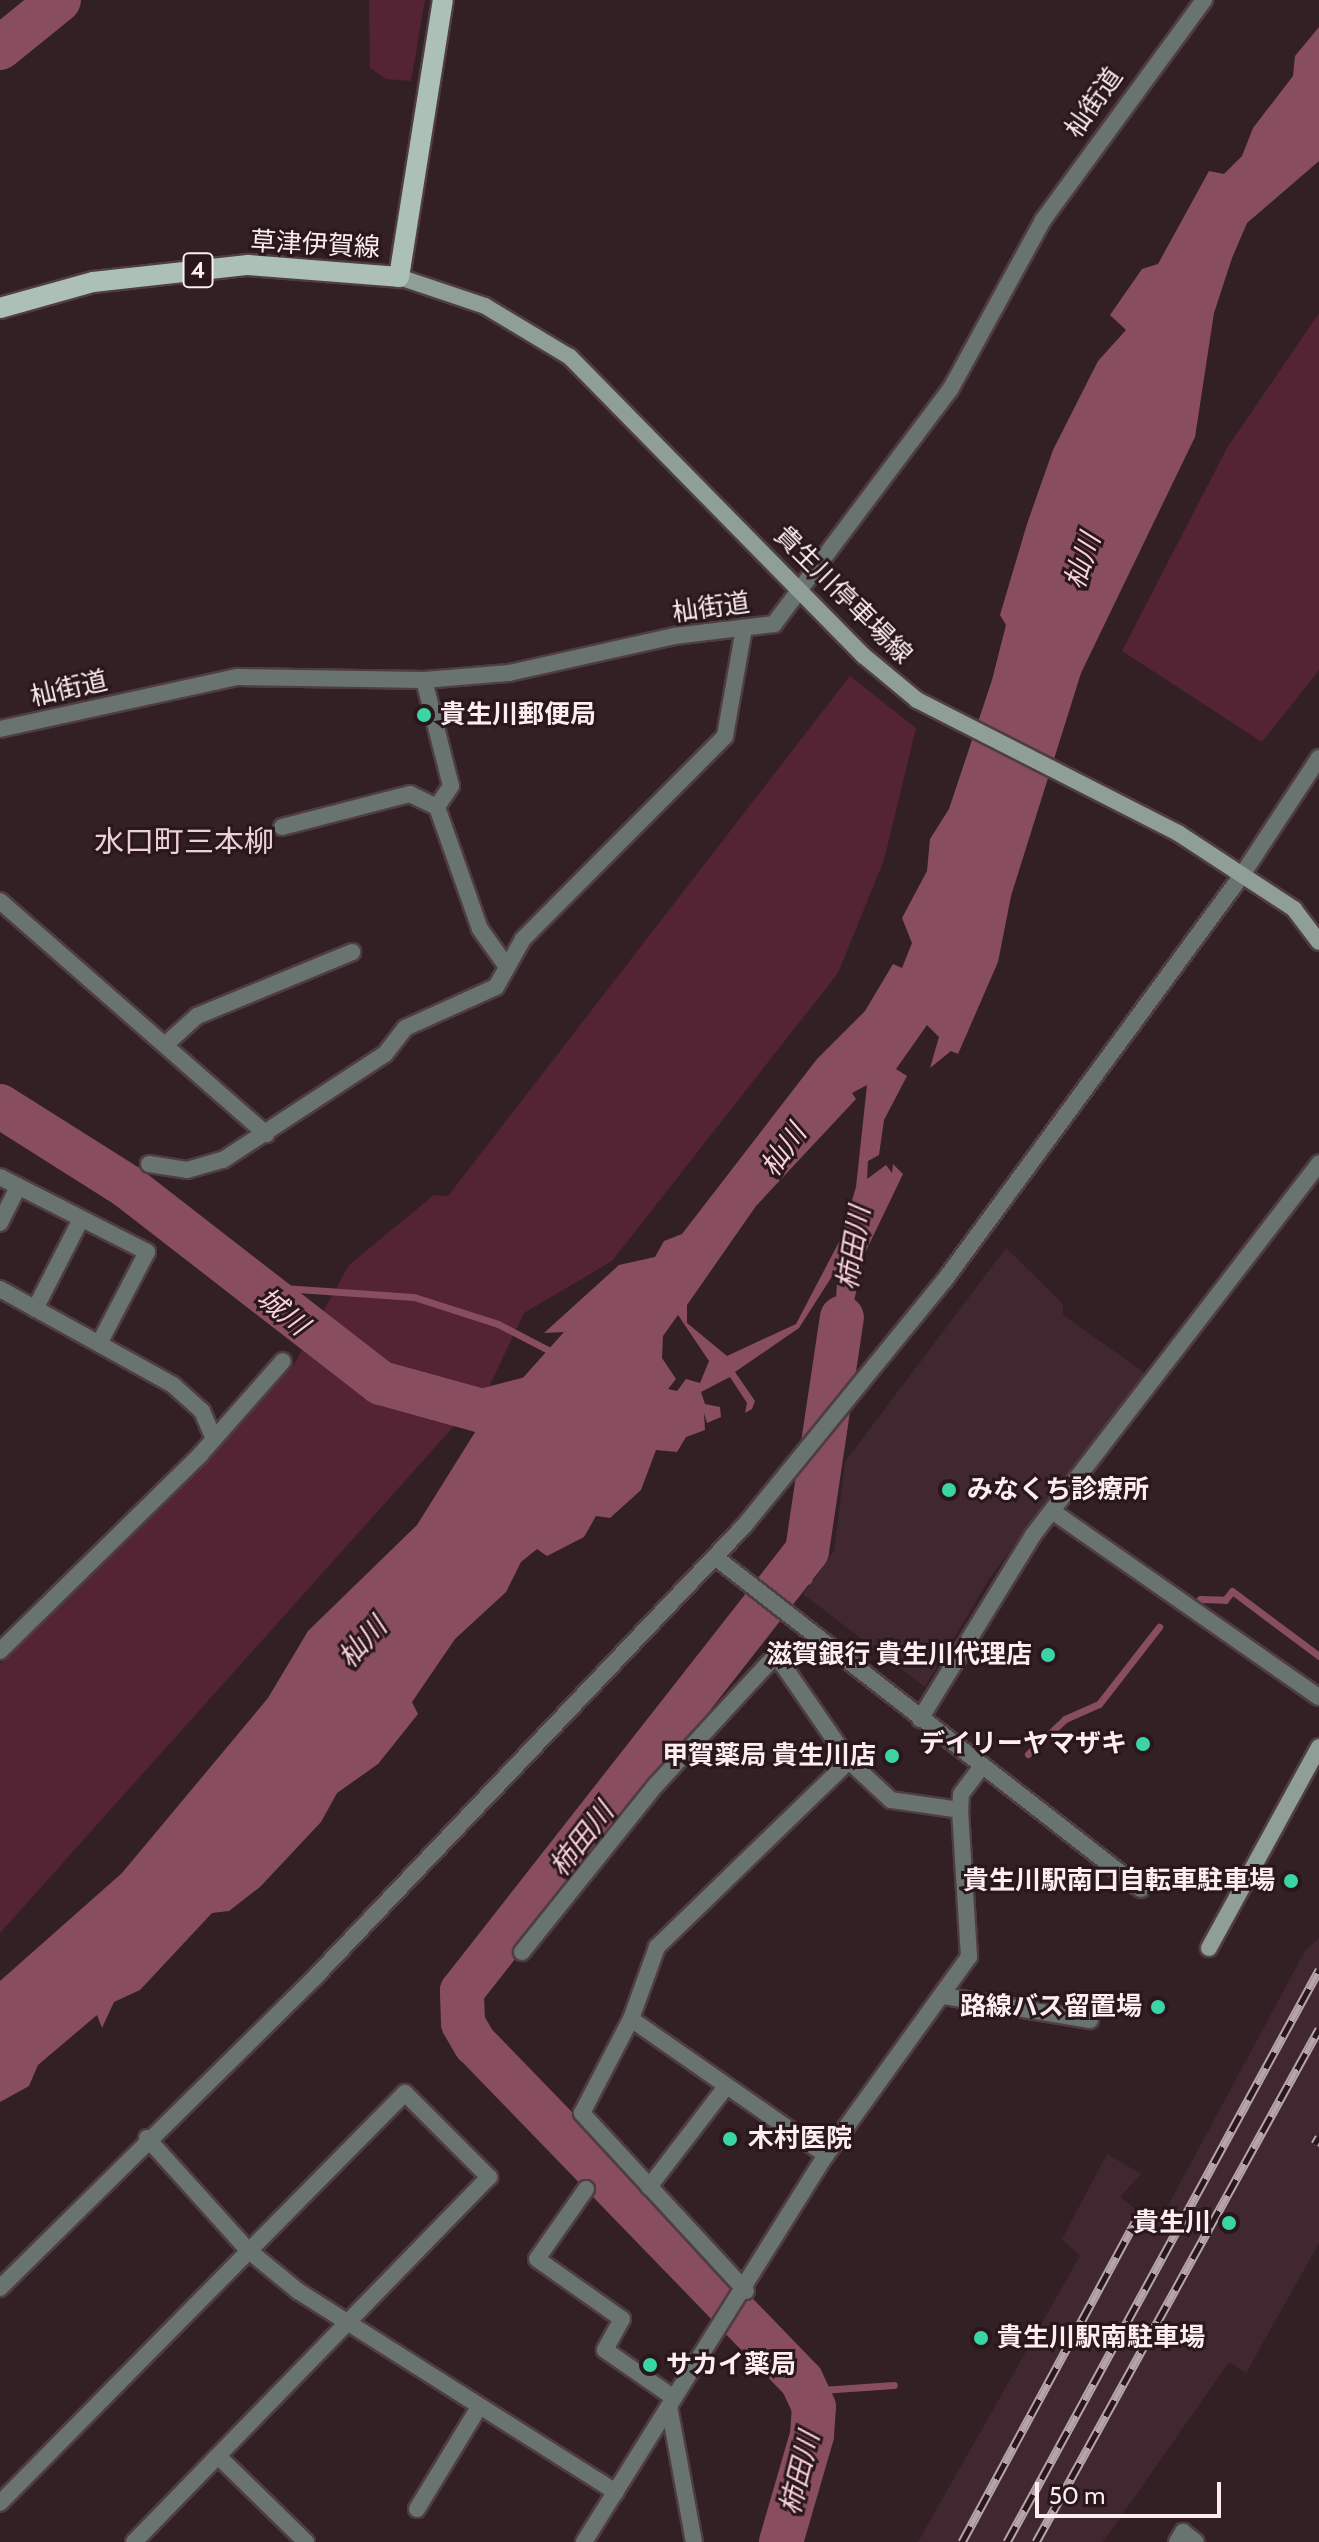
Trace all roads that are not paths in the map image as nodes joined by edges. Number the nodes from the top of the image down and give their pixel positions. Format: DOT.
graph roads {
  1 [pos="443,0"];
  2 [pos="1204,0"];
  3 [pos="399,277"];
  4 [pos="0,308"];
  5 [pos="799,590"];
  6 [pos="744,628"];
  7 [pos="424,680"];
  8 [pos="0,729"];
  9 [pos="1319,758"];
  10 [pos="437,807"];
  11 [pos="282,827"];
  12 [pos="1242,875"];
  13 [pos="0,901"];
  14 [pos="1319,942"];
  15 [pos="352,952"];
  16 [pos="505,964"];
  17 [pos="166,1044"];
  18 [pos="266,1134"];
  19 [pos="1319,1163"];
  20 [pos="149,1164"];
  21 [pos="0,1177"];
  22 [pos="18,1187"];
  23 [pos="81,1219"];
  24 [pos="0,1223"];
  25 [pos="0,1289"];
  26 [pos="35,1309"];
  27 [pos="100,1342"];
  28 [pos="283,1361"];
  29 [pos="214,1439"];
  30 [pos="1052,1511"];
  31 [pos="715,1557"];
  32 [pos="0,1651"];
  33 [pos="1319,1697"];
  34 [pos="920,1719"];
  35 [pos="1319,1747"];
  36 [pos="849,1761"];
  37 [pos="981,1767"];
  38 [pos="960,1810"];
  39 [pos="1141,1889"];
  40 [pos="1209,1948"];
  41 [pos="522,1952"];
  42 [pos="943,1996"];
  43 [pos="631,2019"];
  44 [pos="1090,2020"];
  45 [pos="725,2088"];
  46 [pos="147,2138"];
  47 [pos="826,2155"];
  48 [pos="649,2187"];
  49 [pos="586,2189"];
  50 [pos="248,2250"];
  51 [pos="0,2288"];
  52 [pos="742,2297"];
  53 [pos="349,2324"];
  54 [pos="672,2402"];
  55 [pos="479,2407"];
  56 [pos="218,2456"];
  57 [pos="616,2492"];
  58 [pos="0,2503"];
  59 [pos="417,2509"];
  60 [pos="134,2542"];
  61 [pos="306,2542"];
  62 [pos="584,2542"];
  63 [pos="694,2542"];
  64 [pos="1177,2542"];
  65 [pos="1196,2542"];
  1 -- 3 [label="main road, 草津伊賀線"];
  2 -- 5 [label="street, 杣街道"];
  3 -- 4 [label="main road, 草津伊賀線 / 4"];
  3 -- 5 [label="main road, 貴生川停車場線"];
  5 -- 6 [label="street, 杣街道"];
  5 -- 12 [label="main road, 貴生川停車場線"];
  6 -- 7 [label="street, 杣街道"];
  6 -- 16 [label="street"];
  7 -- 8 [label="street, 杣街道"];
  7 -- 10 [label="street"];
  9 -- 12 [label="street"];
  10 -- 11 [label="street"];
  10 -- 16 [label="street"];
  12 -- 14 [label="main road, 貴生川停車場線"];
  12 -- 31 [label="street"];
  13 -- 17 [label="street"];
  15 -- 17 [label="street"];
  16 -- 18 [label="street"];
  17 -- 18 [label="street"];
  18 -- 20 [label="street"];
  19 -- 30 [label="street"];
  21 -- 22 [label="street"];
  22 -- 23 [label="street"];
  22 -- 24 [label="street"];
  23 -- 26 [label="street"];
  23 -- 27 [label="street"];
  25 -- 26 [label="street"];
  26 -- 27 [label="street"];
  27 -- 29 [label="street"];
  28 -- 29 [label="street"];
  29 -- 32 [label="street"];
  30 -- 33 [label="street"];
  30 -- 34 [label="street"];
  31 -- 34 [label="street"];
  31 -- 46 [label="street"];
  34 -- 37 [label="street"];
  35 -- 40 [label="main road"];
  36 -- 38 [label="street"];
  36 -- 41 [label="street"];
  36 -- 43 [label="street"];
  37 -- 38 [label="street"];
  37 -- 39 [label="street"];
  38 -- 42 [label="street"];
  42 -- 44 [label="street"];
  42 -- 47 [label="street"];
  43 -- 45 [label="street"];
  43 -- 48 [label="street"];
  45 -- 47 [label="street"];
  45 -- 48 [label="street"];
  46 -- 50 [label="street"];
  46 -- 51 [label="street"];
  47 -- 52 [label="street"];
  48 -- 52 [label="street"];
  49 -- 54 [label="street"];
  50 -- 53 [label="street"];
  50 -- 53 [label="street"];
  50 -- 58 [label="street"];
  52 -- 54 [label="street"];
  53 -- 55 [label="street"];
  53 -- 56 [label="street"];
  54 -- 57 [label="street"];
  54 -- 63 [label="street"];
  55 -- 57 [label="street"];
  55 -- 59 [label="street"];
  56 -- 60 [label="street"];
  56 -- 61 [label="street"];
  57 -- 62 [label="street"];
  64 -- 65 [label="street"];
}
